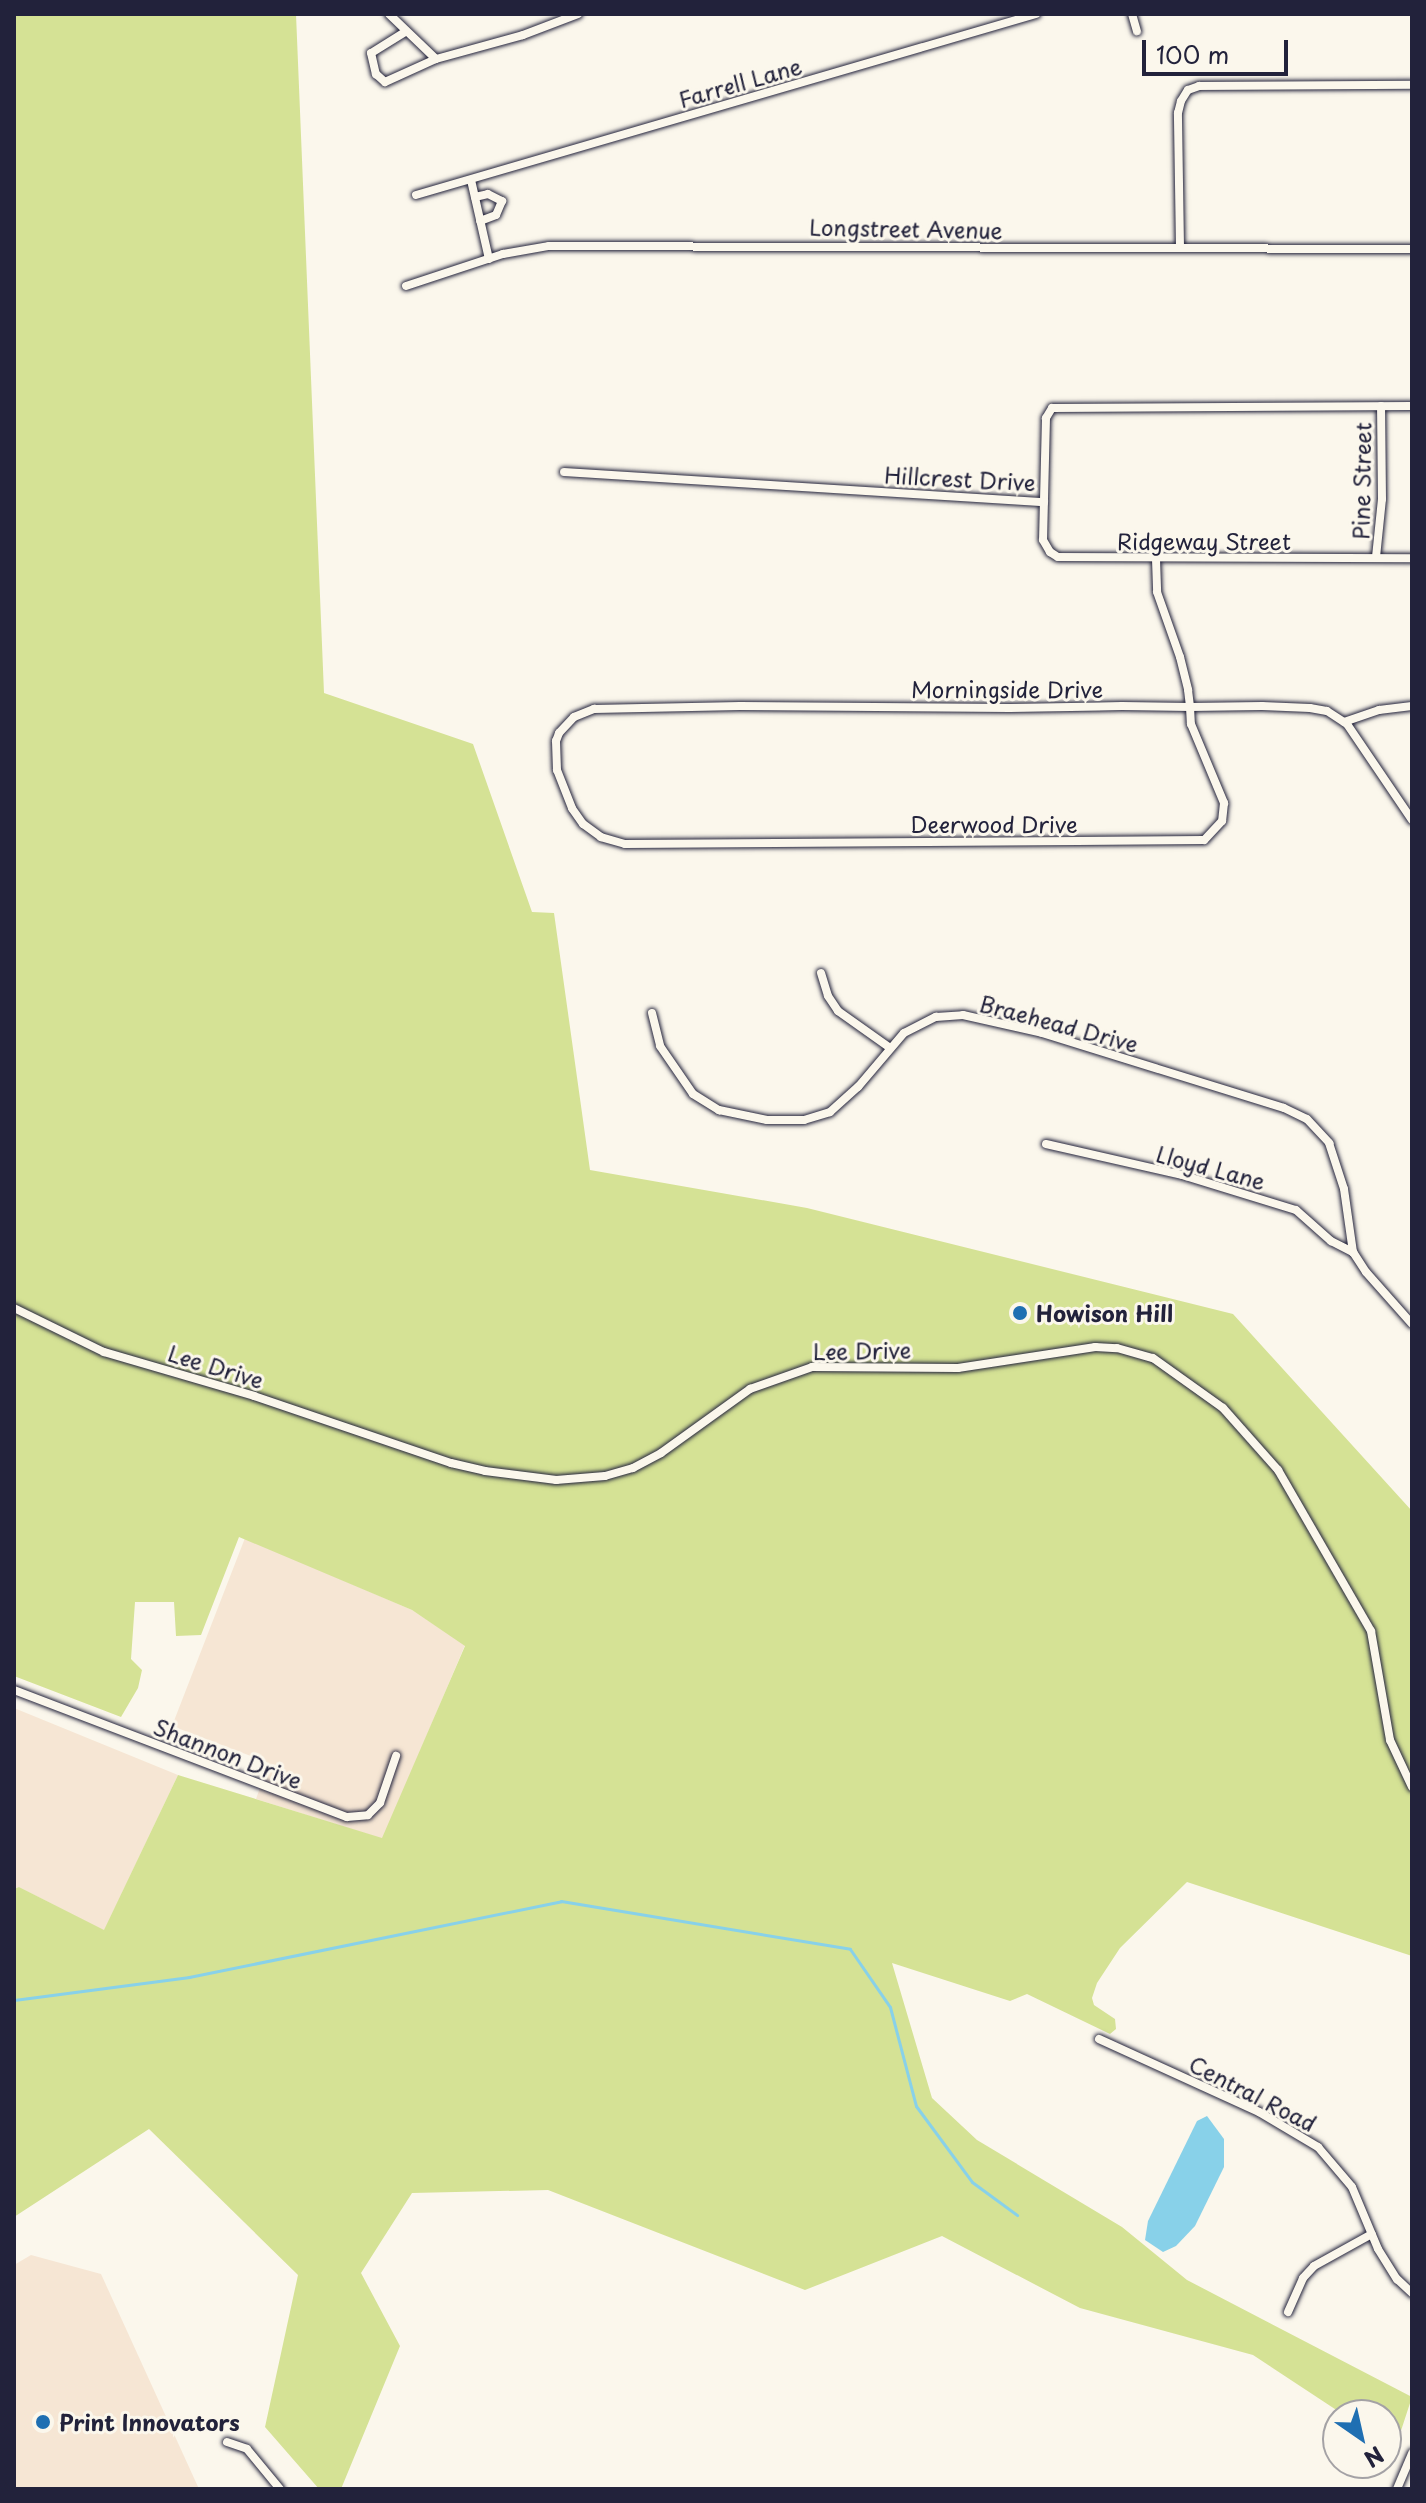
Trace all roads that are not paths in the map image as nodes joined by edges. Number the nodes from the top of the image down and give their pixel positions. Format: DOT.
graph roads {
  1 [pos="389,14"];
  2 [pos="578,14"];
  3 [pos="1036,14"];
  4 [pos="1132,14"];
  5 [pos="1137,31"];
  6 [pos="405,32"];
  7 [pos="436,59"];
  8 [pos="1412,85"];
  9 [pos="471,180"];
  10 [pos="416,195"];
  11 [pos="475,197"];
  12 [pos="480,221"];
  13 [pos="1180,247"];
  14 [pos="1412,249"];
  15 [pos="489,259"];
  16 [pos="406,286"];
  17 [pos="1381,406"];
  18 [pos="1412,406"];
  19 [pos="564,472"];
  20 [pos="1044,502"];
  21 [pos="1376,557"];
  22 [pos="1412,558"];
  23 [pos="1156,559"];
  24 [pos="1412,706"];
  25 [pos="1190,707"];
  26 [pos="1344,722"];
  27 [pos="558,736"];
  28 [pos="1412,820"];
  29 [pos="821,973"];
  30 [pos="652,1013"];
  31 [pos="890,1048"];
  32 [pos="1046,1144"];
  33 [pos="1353,1252"];
  34 [pos="14,1308"];
  35 [pos="1412,1324"];
  36 [pos="14,1690"];
  37 [pos="396,1756"];
  38 [pos="1412,1787"];
  39 [pos="1099,2039"];
  40 [pos="1372,2234"];
  41 [pos="1412,2293"];
  42 [pos="1288,2312"];
  43 [pos="227,2442"];
  44 [pos="1412,2453"];
  45 [pos="280,2489"];
  46 [pos="1397,2489"];
  1 -- 6 [label="street"];
  2 -- 7 [label="street"];
  3 -- 9 [label="street, Farrell Lane"];
  4 -- 5 [label="street"];
  6 -- 7 [label="street"];
  6 -- 7 [label="street"];
  8 -- 13 [label="street"];
  9 -- 10 [label="street, Farrell Lane"];
  9 -- 11 [label="street"];
  11 -- 12 [label="street"];
  11 -- 12 [label="street"];
  12 -- 15 [label="street"];
  13 -- 14 [label="street, Longstreet Avenue"];
  13 -- 15 [label="street, Longstreet Avenue"];
  15 -- 16 [label="street, Longstreet Avenue"];
  17 -- 18 [label="street, Hillcrest Drive"];
  17 -- 20 [label="street, Hillcrest Drive"];
  17 -- 21 [label="street, Pine Street"];
  19 -- 20 [label="street, Hillcrest Drive"];
  20 -- 23 [label="street, Ridgeway Street"];
  21 -- 22 [label="street, Ridgeway Street"];
  21 -- 23 [label="street, Ridgeway Street"];
  23 -- 25 [label="street, Deerwood Drive"];
  24 -- 26 [label="street"];
  25 -- 26 [label="street, Morningside Drive"];
  25 -- 27 [label="street, Morningside Drive"];
  25 -- 27 [label="street, Deerwood Drive"];
  26 -- 28 [label="street"];
  29 -- 31 [label="street"];
  30 -- 31 [label="street, Braehead Drive"];
  31 -- 33 [label="street, Braehead Drive"];
  32 -- 33 [label="street, Lloyd Lane"];
  33 -- 35 [label="street, Braehead Drive"];
  34 -- 38 [label="street, Lee Drive"];
  36 -- 37 [label="street, Shannon Drive"];
  39 -- 40 [label="street, Central Road"];
  40 -- 41 [label="street, Central Road"];
  40 -- 42 [label="street"];
  43 -- 45 [label="street"];
  44 -- 46 [label="street"];
}
